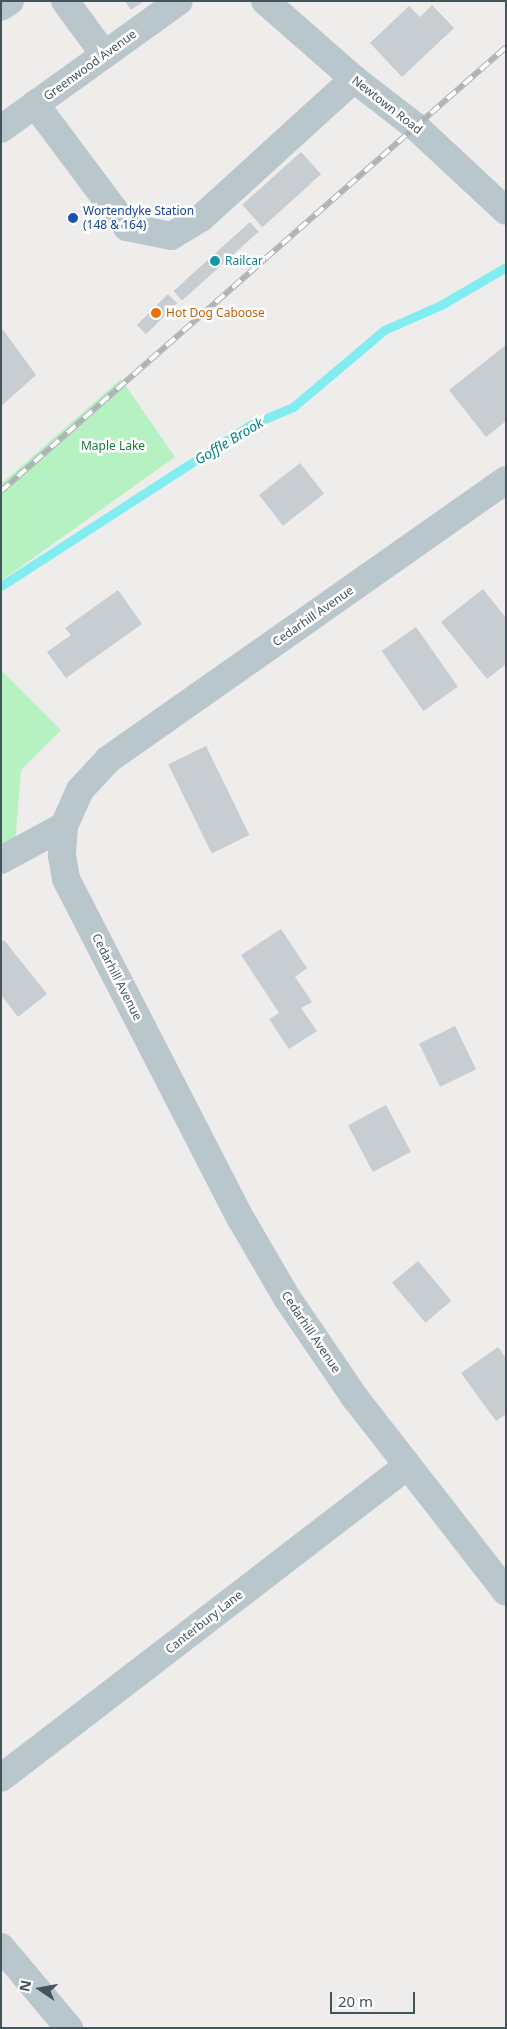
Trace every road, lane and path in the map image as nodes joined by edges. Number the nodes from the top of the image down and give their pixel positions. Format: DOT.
graph roads {
  1 [pos="10,1"];
  2 [pos="65,1"];
  3 [pos="179,1"];
  4 [pos="265,1"];
  5 [pos="1,7"];
  6 [pos="104,54"];
  7 [pos="354,79"];
  8 [pos="35,104"];
  9 [pos="1,129"];
  10 [pos="506,211"];
  11 [pos="506,480"];
  12 [pos="64,826"];
  13 [pos="1,860"];
  14 [pos="407,1466"];
  15 [pos="506,1592"];
  16 [pos="1,1778"];
  17 [pos="1,1947"];
  18 [pos="69,2028"];
  1 -- 5 [label="street"];
  2 -- 6 [label="street"];
  3 -- 6 [label="street, Greenwood Avenue"];
  4 -- 7 [label="street, Newtown Road"];
  6 -- 8 [label="street, Greenwood Avenue"];
  7 -- 8 [label="street"];
  7 -- 10 [label="street, Newtown Road"];
  8 -- 9 [label="street, Greenwood Avenue"];
  11 -- 12 [label="street, Cedarhill Avenue"];
  12 -- 13 [label="street"];
  12 -- 14 [label="street, Cedarhill Avenue"];
  14 -- 15 [label="street, Cedarhill Avenue"];
  14 -- 16 [label="street, Canterbury Lane"];
  17 -- 18 [label="street"];
}
